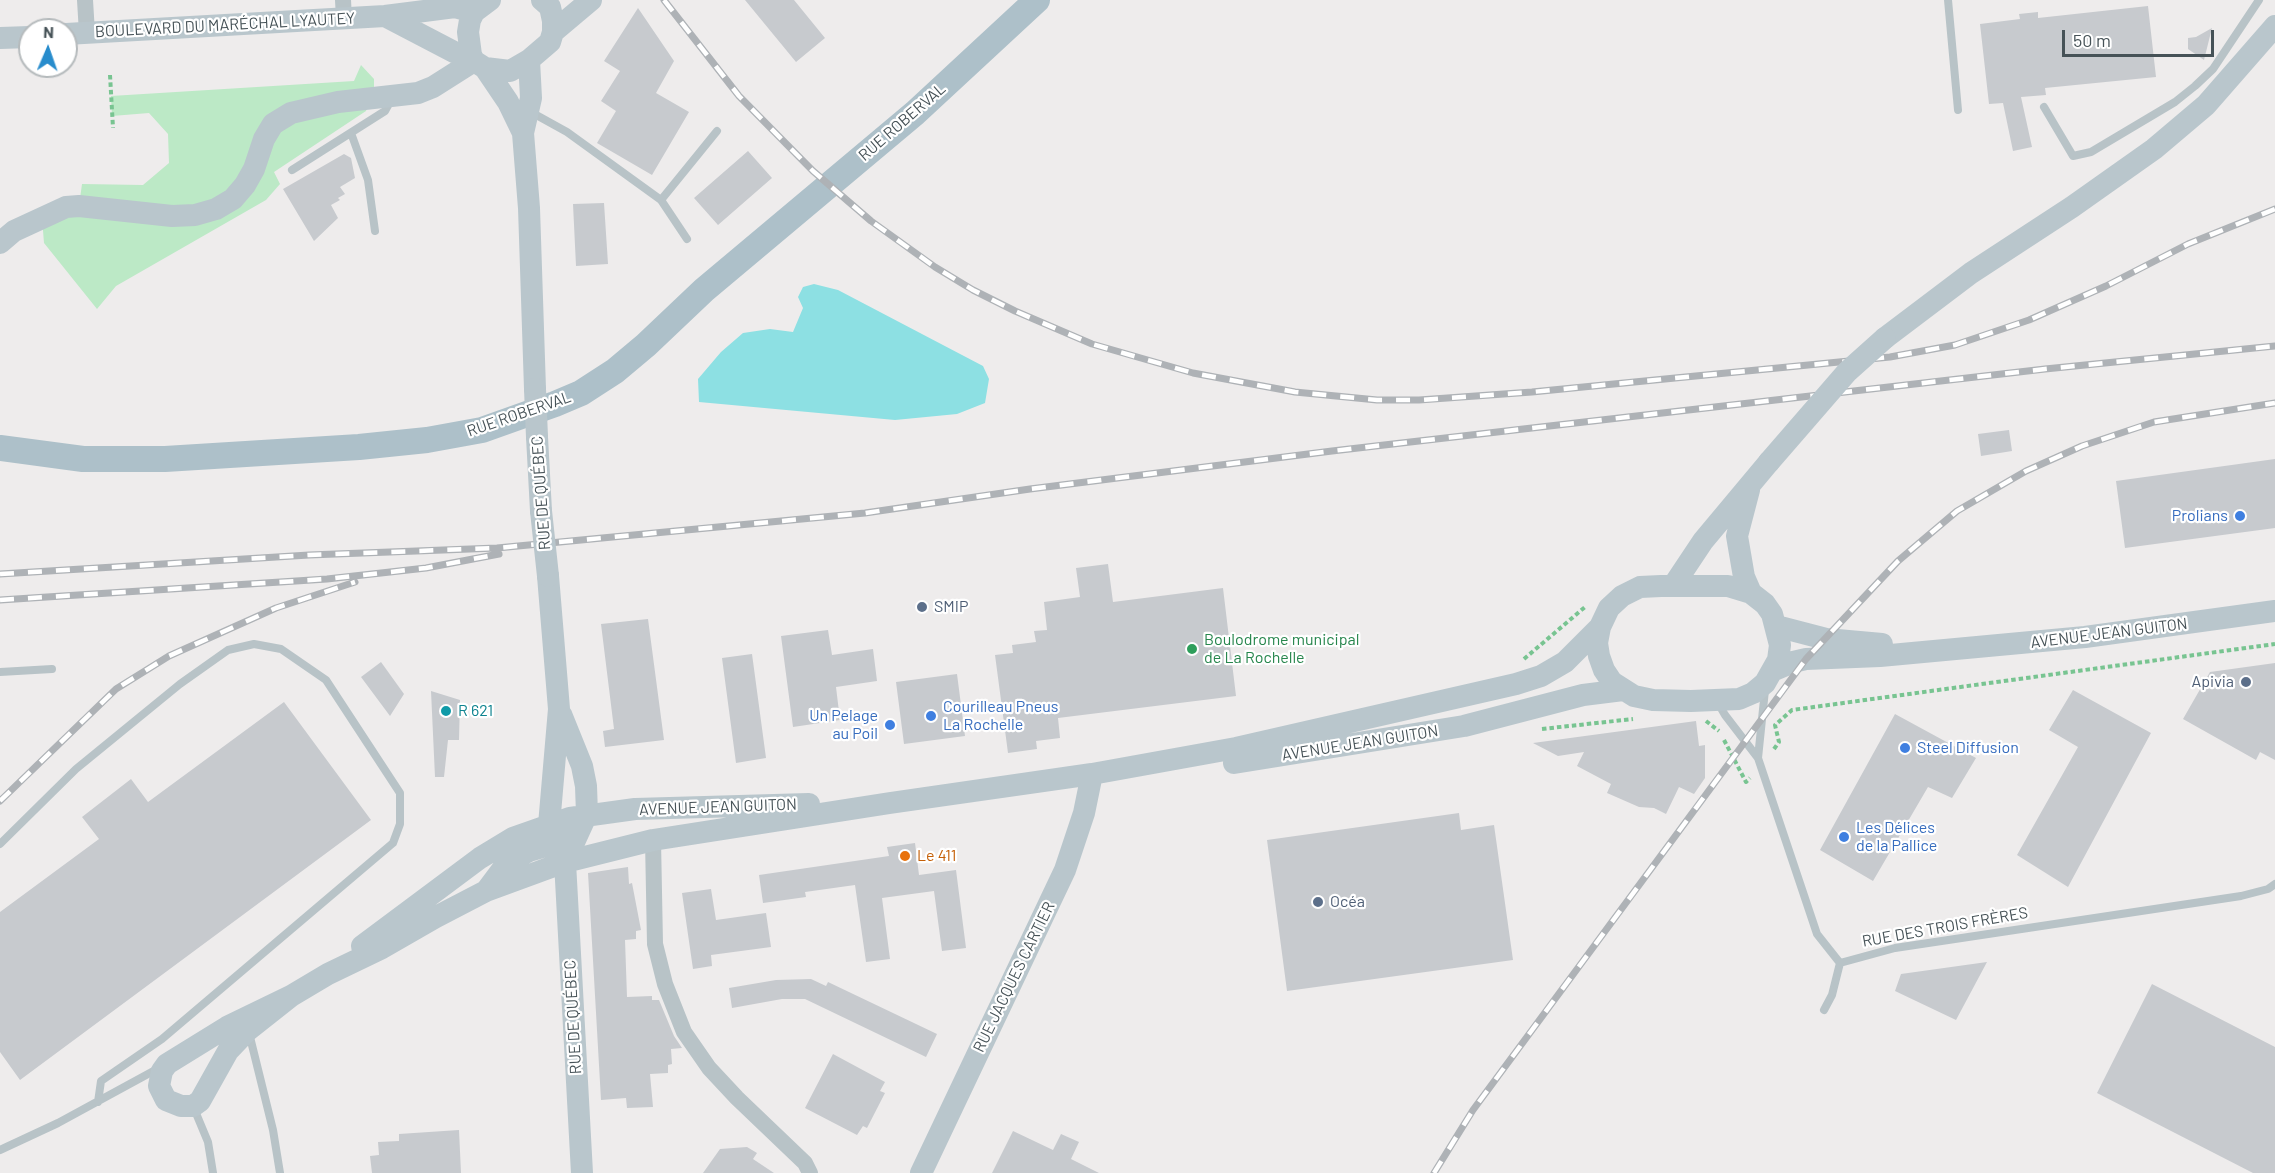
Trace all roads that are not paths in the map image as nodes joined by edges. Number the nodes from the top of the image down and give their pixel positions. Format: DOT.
graph roads {
  1 [pos="85,0"];
  2 [pos="591,0"];
  3 [pos="1037,0"];
  4 [pos="1948,0"];
  5 [pos="2259,0"];
  6 [pos="549,2"];
  7 [pos="482,6"];
  8 [pos="344,9"];
  9 [pos="389,13"];
  10 [pos="2275,26"];
  11 [pos="78,30"];
  12 [pos="553,32"];
  13 [pos="78,34"];
  14 [pos="18,37"];
  15 [pos="0,38"];
  16 [pos="529,60"];
  17 [pos="476,61"];
  18 [pos="393,96"];
  19 [pos="2044,107"];
  20 [pos="1958,110"];
  21 [pos="528,111"];
  22 [pos="717,131"];
  23 [pos="351,133"];
  24 [pos="523,133"];
  25 [pos="292,170"];
  26 [pos="661,200"];
  27 [pos="375,231"];
  28 [pos="687,239"];
  29 [pos="0,243"];
  30 [pos="0,448"];
  31 [pos="1750,486"];
  32 [pos="1673,586"];
  33 [pos="1751,593"];
  34 [pos="2275,611"];
  35 [pos="1776,626"];
  36 [pos="1600,627"];
  37 [pos="1943,651"];
  38 [pos="52,669"];
  39 [pos="0,672"];
  40 [pos="1770,677"];
  41 [pos="1623,690"];
  42 [pos="1717,702"];
  43 [pos="559,709"];
  44 [pos="1363,720"];
  45 [pos="1368,742"];
  46 [pos="1759,762"];
  47 [pos="1092,774"];
  48 [pos="890,803"];
  49 [pos="587,814"];
  50 [pos="653,840"];
  51 [pos="563,841"];
  52 [pos="0,844"];
  53 [pos="2275,884"];
  54 [pos="1840,963"];
  55 [pos="328,974"];
  56 [pos="291,996"];
  57 [pos="1824,1010"];
  58 [pos="248,1030"];
  59 [pos="167,1064"];
  60 [pos="98,1102"];
  61 [pos="193,1106"];
  62 [pos="0,1150"];
  63 [pos="213,1173"];
  64 [pos="280,1173"];
  65 [pos="582,1173"];
  66 [pos="810,1173"];
  67 [pos="921,1173"];
  1 -- 11 [label="street"];
  2 -- 12 [label="street"];
  3 -- 30 [label="main road, RUE ROBERVAL"];
  4 -- 20 [label="lane"];
  5 -- 19 [label="lane"];
  6 -- 12 [label="street"];
  7 -- 9 [label="street, BOULEVARD DU MARÉCHAL LYAUTEY"];
  7 -- 17 [label="street"];
  8 -- 9 [label="street, BOULEVARD DU MARÉCHAL LYAUTEY"];
  8 -- 13 [label="street, BOULEVARD DU MARÉCHAL LYAUTEY"];
  9 -- 17 [label="street"];
  10 -- 31 [label="street, bridge"];
  12 -- 16 [label="street"];
  14 -- 15 [label="street"];
  16 -- 17 [label="street"];
  16 -- 21 [label="street, RUE DE QUÉBEC"];
  17 -- 18 [label="street"];
  17 -- 24 [label="street, RUE DE QUÉBEC"];
  18 -- 23 [label="lane"];
  18 -- 29 [label="street"];
  21 -- 24 [label="street, RUE DE QUÉBEC"];
  21 -- 26 [label="lane"];
  22 -- 26 [label="lane"];
  23 -- 25 [label="lane"];
  23 -- 27 [label="lane"];
  24 -- 43 [label="street, RUE DE QUÉBEC, bridge"];
  26 -- 28 [label="lane"];
  31 -- 32 [label="street"];
  31 -- 33 [label="street"];
  32 -- 33 [label="street"];
  32 -- 36 [label="street"];
  33 -- 35 [label="street"];
  34 -- 37 [label="street, AVENUE JEAN GUITON"];
  35 -- 37 [label="street, AVENUE JEAN GUITON"];
  35 -- 40 [label="street"];
  36 -- 41 [label="street"];
  36 -- 44 [label="street, AVENUE JEAN GUITON"];
  37 -- 40 [label="street, AVENUE JEAN GUITON"];
  38 -- 39 [label="lane"];
  40 -- 42 [label="street"];
  40 -- 46 [label="lane"];
  41 -- 42 [label="street"];
  41 -- 45 [label="street, AVENUE JEAN GUITON"];
  42 -- 46 [label="lane"];
  43 -- 49 [label="street, RUE DE QUÉBEC"];
  43 -- 51 [label="street, RUE DE QUÉBEC"];
  44 -- 45 [label="street"];
  44 -- 47 [label="street, AVENUE JEAN GUITON"];
  45 -- 47 [label="street, AVENUE JEAN GUITON"];
  46 -- 54 [label="lane"];
  47 -- 48 [label="street, AVENUE JEAN GUITON"];
  47 -- 67 [label="street, RUE JACQUES CARTIER"];
  48 -- 49 [label="street, AVENUE JEAN GUITON"];
  48 -- 50 [label="street, AVENUE JEAN GUITON"];
  49 -- 51 [label="street, AVENUE JEAN GUITON"];
  49 -- 51 [label="street, RUE DE QUÉBEC"];
  50 -- 51 [label="street, AVENUE JEAN GUITON"];
  50 -- 66 [label="street"];
  51 -- 55 [label="street"];
  51 -- 55 [label="street"];
  51 -- 65 [label="street, RUE DE QUÉBEC"];
  52 -- 60 [label="lane"];
  53 -- 54 [label="lane, RUE DES TROIS FRÈRES"];
  54 -- 57 [label="lane"];
  55 -- 56 [label="street"];
  56 -- 58 [label="street"];
  56 -- 59 [label="street"];
  58 -- 61 [label="street"];
  58 -- 64 [label="lane"];
  59 -- 60 [label="lane"];
  59 -- 61 [label="street"];
  60 -- 62 [label="lane"];
  61 -- 63 [label="lane"];
}
